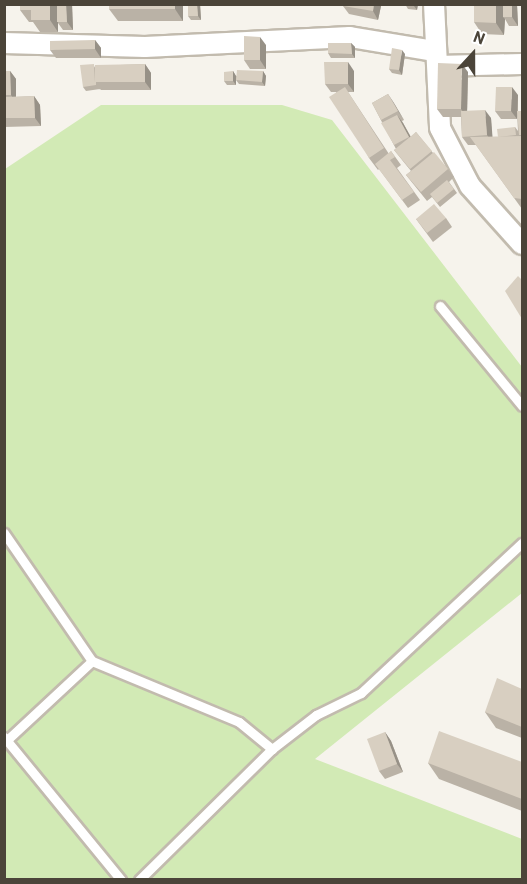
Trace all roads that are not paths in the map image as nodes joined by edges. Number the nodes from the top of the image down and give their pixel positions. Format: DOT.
graph roads {
  1 [pos="435,4"];
  2 [pos="4,43"];
  3 [pos="435,59"];
  4 [pos="522,64"];
  5 [pos="520,238"];
  6 [pos="440,306"];
  7 [pos="522,406"];
  8 [pos="4,533"];
  9 [pos="522,543"];
  10 [pos="92,661"];
  11 [pos="6,739"];
  12 [pos="272,749"];
  13 [pos="121,879"];
  14 [pos="140,879"];
  1 -- 3 [label="street"];
  2 -- 3 [label="street"];
  3 -- 4 [label="street"];
  3 -- 5 [label="street"];
  6 -- 7 [label="lane"];
  8 -- 10 [label="lane"];
  9 -- 12 [label="lane"];
  10 -- 11 [label="lane"];
  10 -- 12 [label="lane"];
  11 -- 13 [label="lane"];
  12 -- 14 [label="lane"];
}
